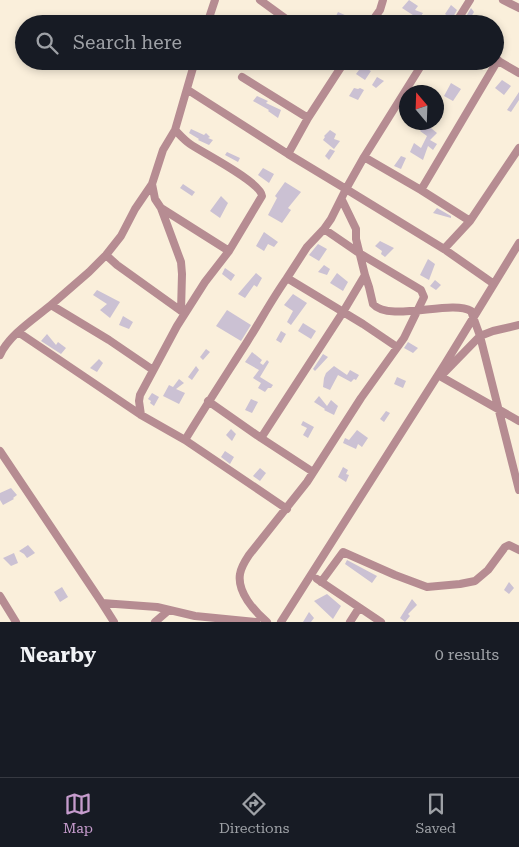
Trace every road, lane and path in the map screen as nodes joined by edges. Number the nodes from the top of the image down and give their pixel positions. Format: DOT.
graph roads {
  1 [pos="215,0"];
  2 [pos="260,0"];
  3 [pos="383,0"];
  4 [pos="470,0"];
  5 [pos="503,0"];
  6 [pos="519,8"];
  7 [pos="210,15"];
  8 [pos="281,15"];
  9 [pos="376,15"];
  10 [pos="461,15"];
  11 [pos="504,65"];
  12 [pos="193,70"];
  13 [pos="339,70"];
  14 [pos="418,70"];
  15 [pos="490,70"];
  16 [pos="519,73"];
  17 [pos="242,77"];
  18 [pos="188,90"];
  19 [pos="308,118"];
  20 [pos="176,130"];
  21 [pos="519,148"];
  22 [pos="288,154"];
  23 [pos="364,157"];
  24 [pos="152,184"];
  25 [pos="346,188"];
  26 [pos="421,190"];
  27 [pos="342,200"];
  28 [pos="161,208"];
  29 [pos="470,221"];
  30 [pos="324,229"];
  31 [pos="519,243"];
  32 [pos="444,249"];
  33 [pos="229,251"];
  34 [pos="359,253"];
  35 [pos="106,255"];
  36 [pos="365,275"];
  37 [pos="287,278"];
  38 [pos="494,284"];
  39 [pos="51,305"];
  40 [pos="343,312"];
  41 [pos="418,312"];
  42 [pos="183,313"];
  43 [pos="474,315"];
  44 [pos="519,325"];
  45 [pos="18,332"];
  46 [pos="480,336"];
  47 [pos="397,347"];
  48 [pos="0,355"];
  49 [pos="153,370"];
  50 [pos="440,375"];
  51 [pos="208,401"];
  52 [pos="497,409"];
  53 [pos="142,415"];
  54 [pos="519,421"];
  55 [pos="261,438"];
  56 [pos="185,440"];
  57 [pos="0,451"];
  58 [pos="313,472"];
  59 [pos="519,490"];
  60 [pos="287,509"];
  61 [pos="519,550"];
  62 [pos="311,576"];
  63 [pos="321,582"];
  64 [pos="0,596"];
  65 [pos="102,603"];
  66 [pos="359,608"];
  67 [pos="169,610"];
  68 [pos="16,622"];
  69 [pos="114,622"];
  70 [pos="155,622"];
  71 [pos="256,622"];
  72 [pos="267,622"];
  73 [pos="281,622"];
  74 [pos="350,622"];
  75 [pos="381,622"];
  1 -- 7 [label="street"];
  2 -- 8 [label="street"];
  3 -- 9 [label="street"];
  4 -- 10 [label="street"];
  5 -- 6 [label="street"];
  11 -- 16 [label="street"];
  12 -- 18 [label="street"];
  13 -- 19 [label="street"];
  14 -- 23 [label="street"];
  15 -- 26 [label="street"];
  17 -- 19 [label="street"];
  18 -- 20 [label="street"];
  18 -- 22 [label="street"];
  19 -- 22 [label="street"];
  20 -- 24 [label="street"];
  20 -- 33 [label="street"];
  21 -- 29 [label="street"];
  22 -- 25 [label="street"];
  23 -- 25 [label="street"];
  23 -- 26 [label="street"];
  24 -- 28 [label="street"];
  24 -- 35 [label="street"];
  25 -- 27 [label="street"];
  25 -- 32 [label="street"];
  26 -- 29 [label="street"];
  27 -- 30 [label="street"];
  27 -- 34 [label="street"];
  28 -- 33 [label="street"];
  28 -- 42 [label="street"];
  29 -- 32 [label="street"];
  30 -- 34 [label="street"];
  30 -- 37 [label="street"];
  31 -- 38 [label="street"];
  32 -- 38 [label="street"];
  33 -- 42 [label="street"];
  34 -- 36 [label="street"];
  34 -- 41 [label="street"];
  35 -- 39 [label="street"];
  35 -- 42 [label="street"];
  36 -- 40 [label="street"];
  36 -- 41 [label="street"];
  37 -- 40 [label="street"];
  37 -- 51 [label="street"];
  38 -- 43 [label="street"];
  39 -- 45 [label="street"];
  39 -- 49 [label="street"];
  40 -- 47 [label="street"];
  40 -- 55 [label="street"];
  41 -- 43 [label="street"];
  41 -- 47 [label="street"];
  42 -- 49 [label="street"];
  43 -- 46 [label="street"];
  43 -- 50 [label="street"];
  44 -- 46 [label="street"];
  45 -- 48 [label="street"];
  45 -- 53 [label="street"];
  46 -- 50 [label="street"];
  46 -- 52 [label="street"];
  47 -- 58 [label="street"];
  49 -- 53 [label="street"];
  50 -- 52 [label="street"];
  50 -- 62 [label="street"];
  51 -- 55 [label="street"];
  51 -- 56 [label="street"];
  52 -- 54 [label="street"];
  52 -- 59 [label="street"];
  53 -- 56 [label="street"];
  55 -- 58 [label="street"];
  56 -- 60 [label="street"];
  57 -- 65 [label="street"];
  58 -- 60 [label="street"];
  60 -- 72 [label="street"];
  61 -- 63 [label="street"];
  62 -- 63 [label="street"];
  62 -- 73 [label="street"];
  63 -- 66 [label="street"];
  64 -- 68 [label="street"];
  65 -- 67 [label="street"];
  65 -- 69 [label="street"];
  66 -- 74 [label="street"];
  66 -- 75 [label="street"];
  67 -- 70 [label="street"];
  67 -- 71 [label="street"];
}
